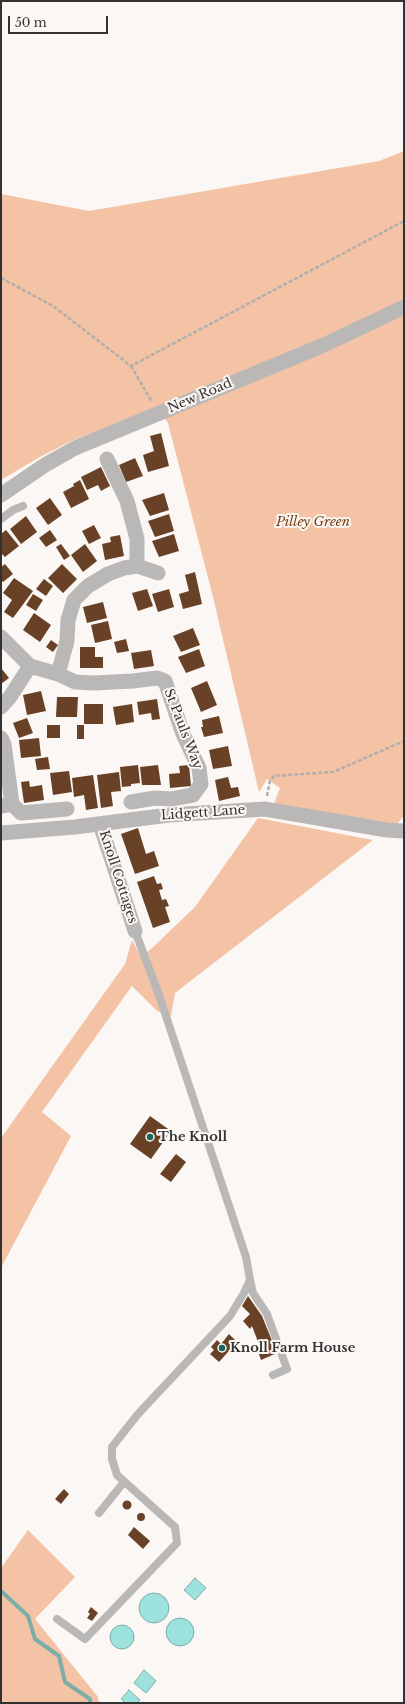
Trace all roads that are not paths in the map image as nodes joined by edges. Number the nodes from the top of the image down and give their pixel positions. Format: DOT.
graph roads {
  1 [pos="404,307"];
  2 [pos="107,459"];
  3 [pos="1,495"];
  4 [pos="23,506"];
  5 [pos="1,519"];
  6 [pos="137,566"];
  7 [pos="158,573"];
  8 [pos="1,637"];
  9 [pos="30,666"];
  10 [pos="58,674"];
  11 [pos="1,707"];
  12 [pos="1,738"];
  13 [pos="131,802"];
  14 [pos="7,805"];
  15 [pos="68,809"];
  16 [pos="100,824"];
  17 [pos="404,831"];
  18 [pos="1,833"];
  19 [pos="135,931"];
  20 [pos="250,1280"];
  21 [pos="273,1375"];
  22 [pos="124,1482"];
  23 [pos="99,1513"];
  24 [pos="57,1619"];
  1 -- 3 [label="street, New Road"];
  2 -- 6 [label="street"];
  4 -- 5 [label="lane"];
  6 -- 7 [label="street"];
  6 -- 10 [label="street"];
  8 -- 9 [label="street, St Pauls Way"];
  9 -- 10 [label="street, St Pauls Way"];
  9 -- 11 [label="street"];
  10 -- 13 [label="street, St Pauls Way"];
  12 -- 14 [label="street"];
  14 -- 15 [label="street"];
  16 -- 17 [label="street, Lidgett Lane"];
  16 -- 18 [label="street, Lidgett Lane"];
  16 -- 19 [label="street, Knoll Cottages"];
  19 -- 20 [label="lane"];
  20 -- 21 [label="lane"];
  20 -- 22 [label="lane"];
  22 -- 23 [label="lane"];
  22 -- 24 [label="lane"];
}
